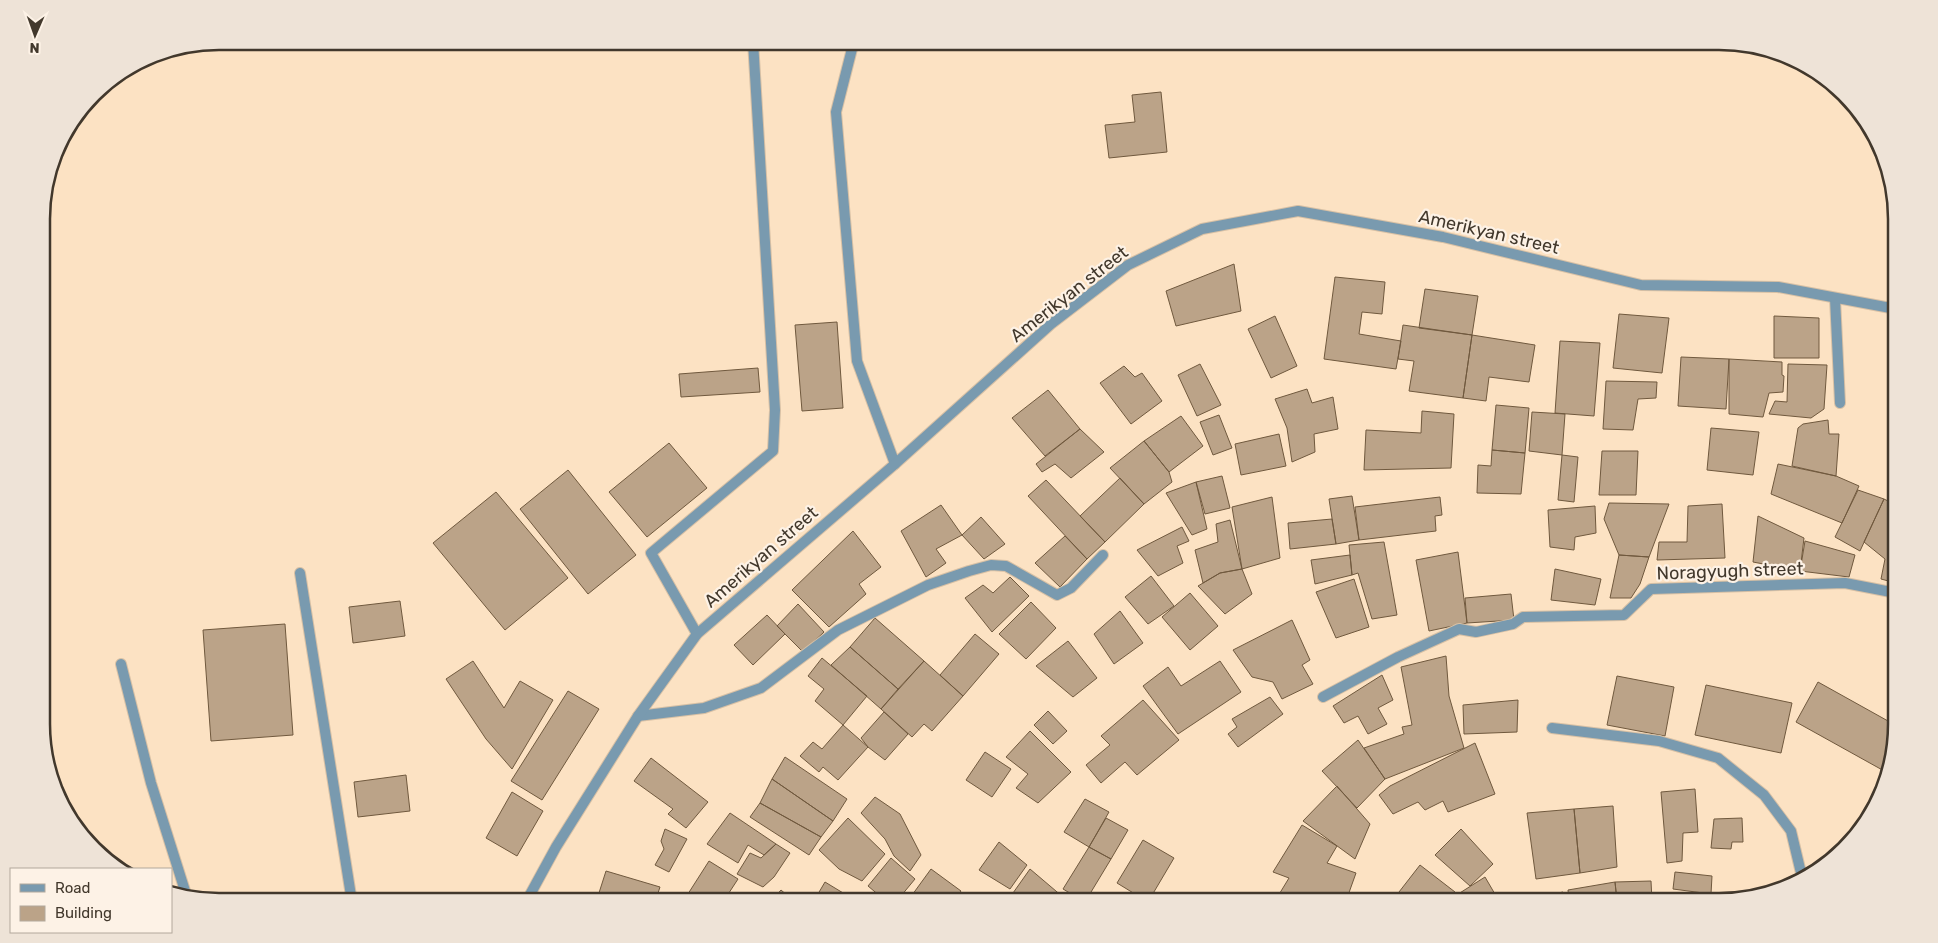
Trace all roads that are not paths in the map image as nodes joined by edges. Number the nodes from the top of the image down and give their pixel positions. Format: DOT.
graph roads {
  1 [pos="754,50"];
  2 [pos="852,50"];
  3 [pos="1835,298"];
  4 [pos="1888,308"];
  5 [pos="1840,404"];
  6 [pos="895,464"];
  7 [pos="1103,555"];
  8 [pos="300,573"];
  9 [pos="1888,591"];
  10 [pos="697,634"];
  11 [pos="121,664"];
  12 [pos="1323,697"];
  13 [pos="638,716"];
  14 [pos="1552,728"];
  15 [pos="1801,872"];
  16 [pos="185,890"];
  17 [pos="351,893"];
  18 [pos="531,893"];
  1 -- 10 [label="street"];
  2 -- 6 [label="street"];
  3 -- 4 [label="street, Amerikyan street"];
  3 -- 5 [label="street"];
  3 -- 6 [label="street, Amerikyan street"];
  6 -- 10 [label="street, Amerikyan street"];
  7 -- 13 [label="street"];
  8 -- 17 [label="street"];
  9 -- 12 [label="street, Noragyugh street"];
  10 -- 13 [label="street, Amerikyan street"];
  11 -- 16 [label="street"];
  13 -- 18 [label="street, Amerikyan street"];
  14 -- 15 [label="street"];
}
